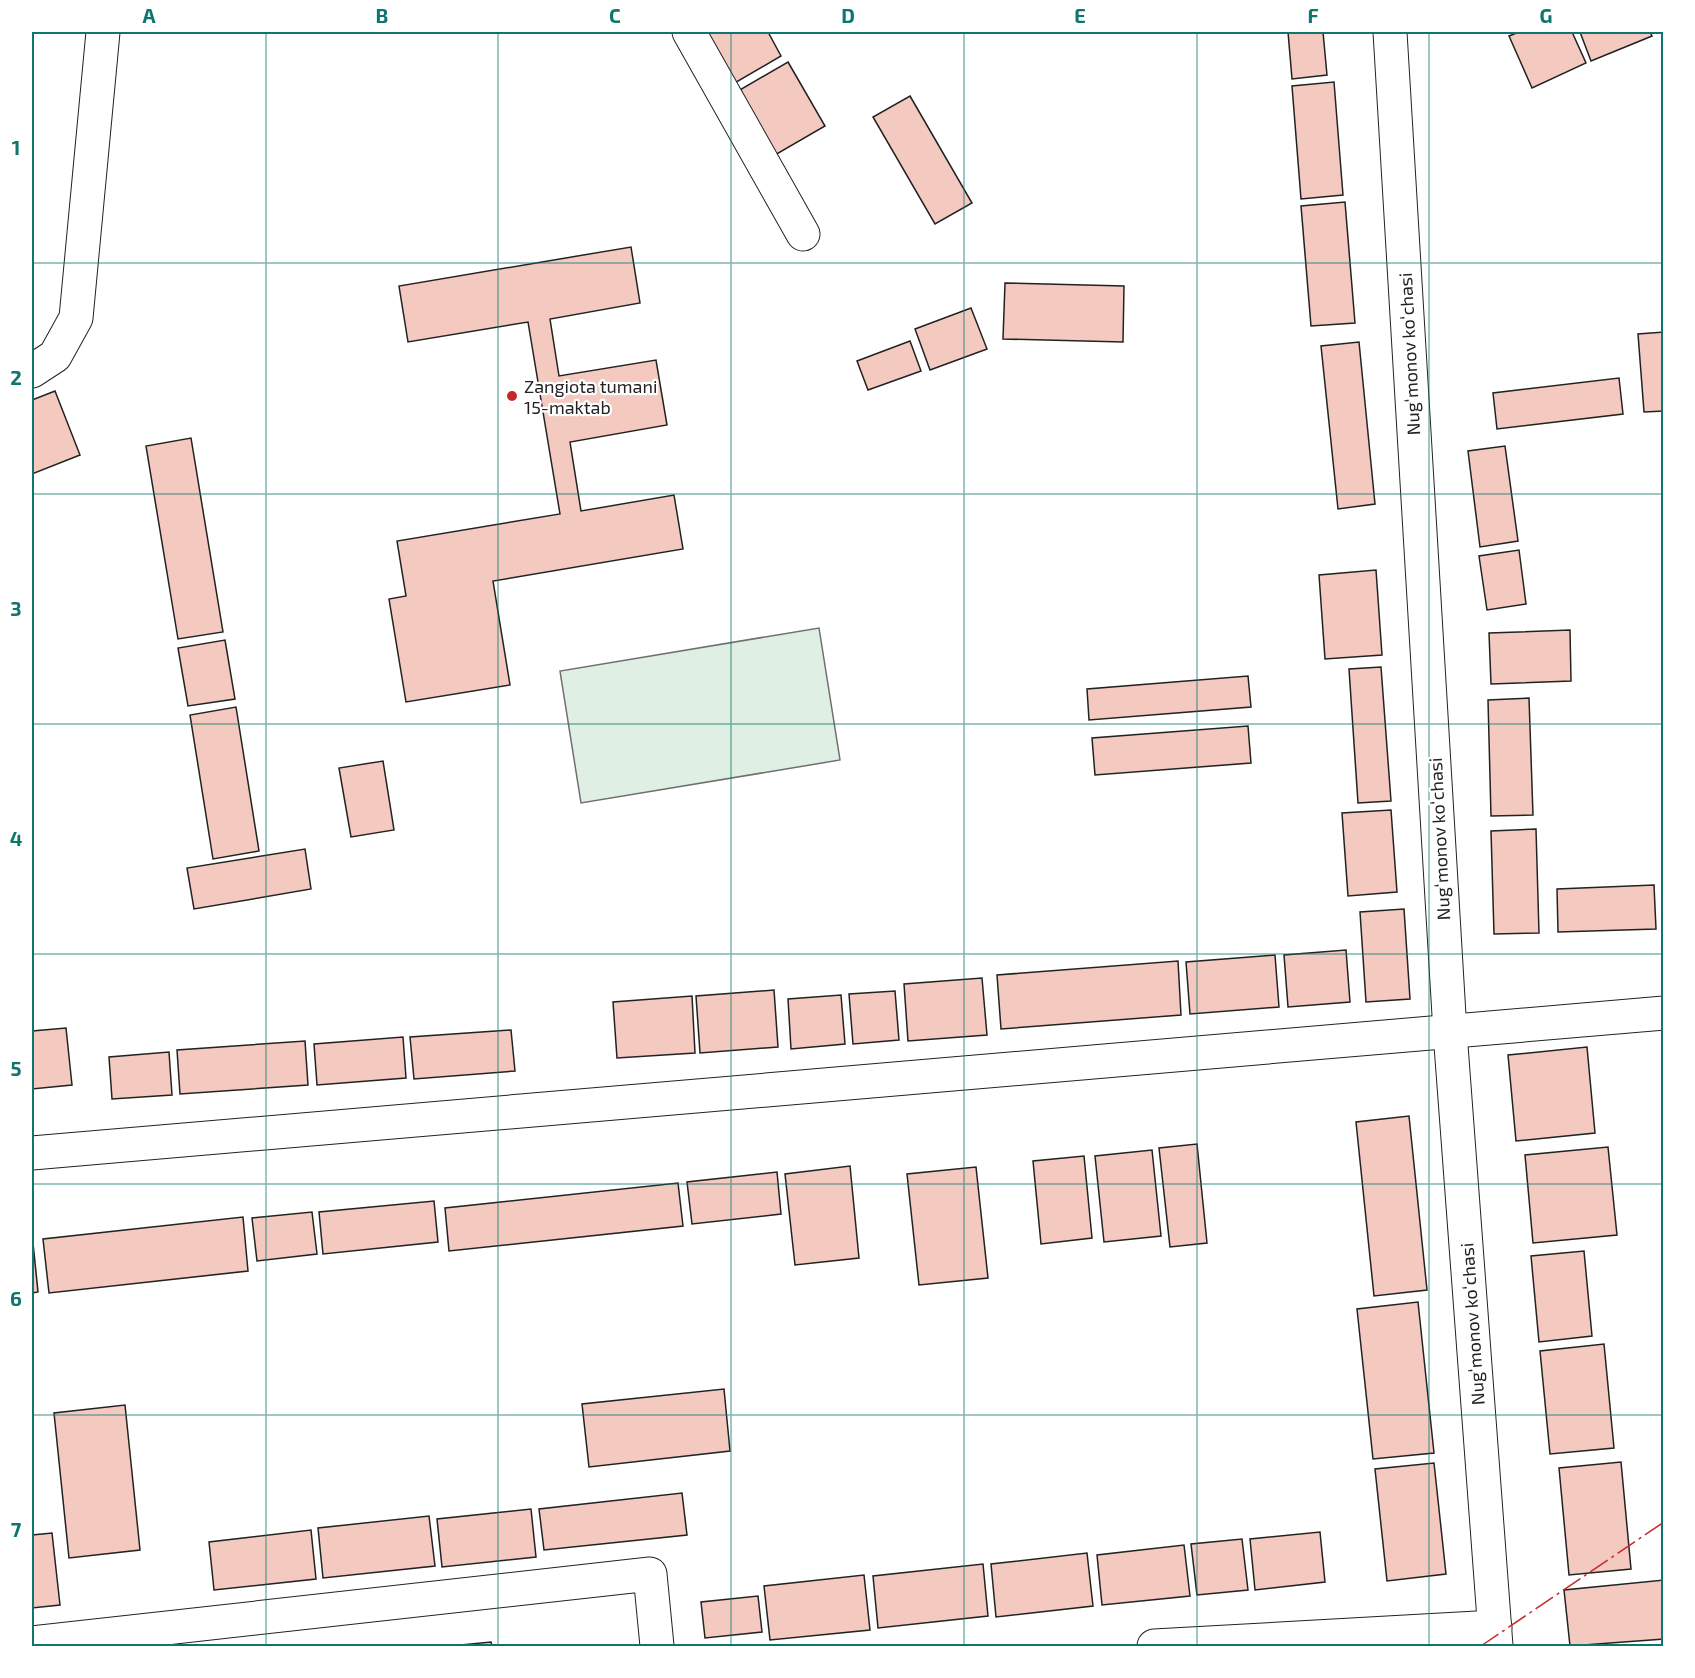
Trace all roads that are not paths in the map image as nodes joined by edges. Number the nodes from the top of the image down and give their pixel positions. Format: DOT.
graph roads {
  1 [pos="103,32"];
  2 [pos="689,32"];
  3 [pos="1390,32"];
  4 [pos="803,234"];
  5 [pos="32,371"];
  6 [pos="1664,1013"];
  7 [pos="1450,1032"];
  8 [pos="32,1153"];
  9 [pos="1496,1637"];
  10 [pos="32,1643"];
  11 [pos="657,1647"];
  12 [pos="1154,1647"];
  1 -- 5 [label="street"];
  2 -- 4 [label="street"];
  3 -- 7 [label="street, Nugʻmonov koʻchasi"];
  6 -- 7 [label="street"];
  7 -- 8 [label="street"];
  7 -- 9 [label="street, Nugʻmonov koʻchasi"];
  9 -- 12 [label="street"];
  10 -- 11 [label="street"];
}
